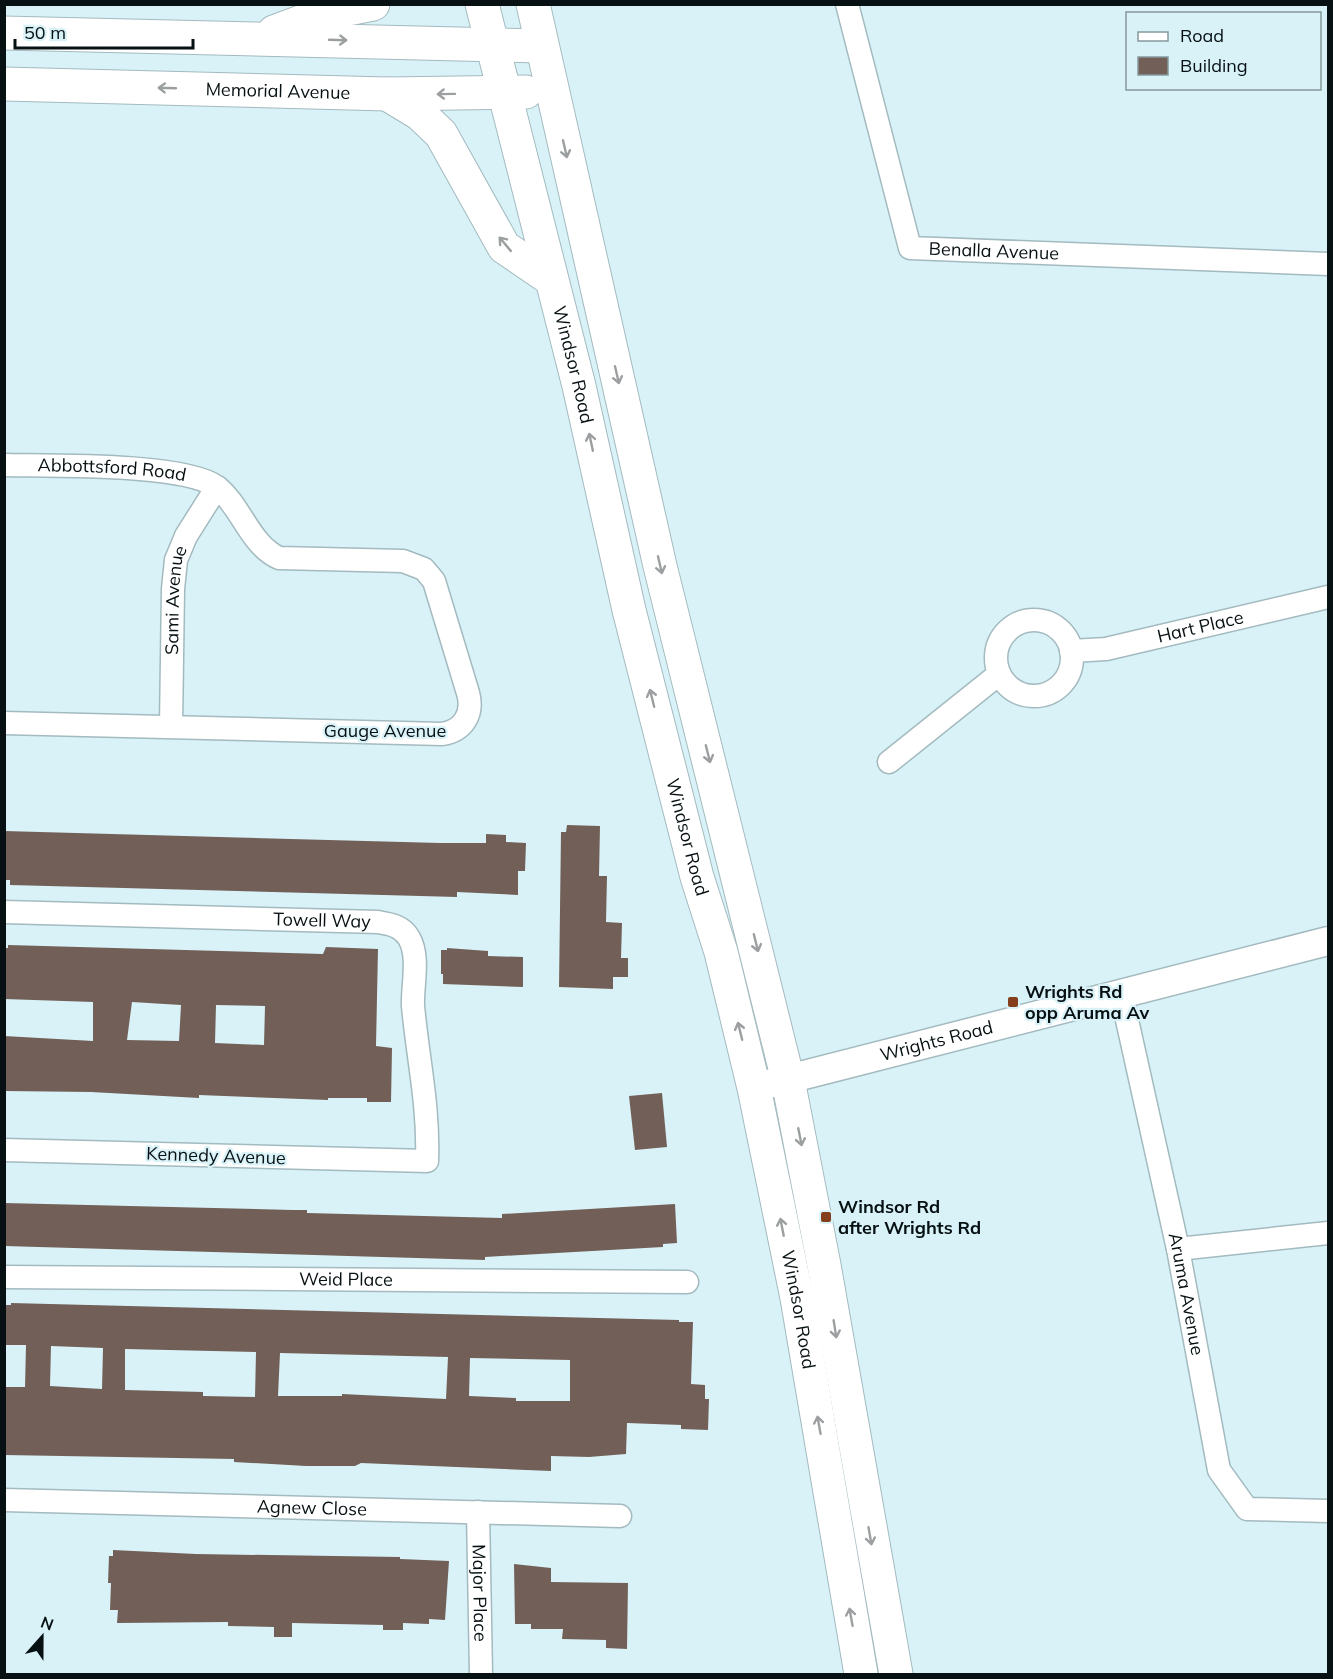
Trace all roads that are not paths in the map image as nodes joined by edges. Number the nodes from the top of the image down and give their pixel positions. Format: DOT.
graph roads {
  1 [pos="373,4"];
  2 [pos="482,4"];
  3 [pos="533,4"];
  4 [pos="847,4"];
  5 [pos="4,33"];
  6 [pos="258,38"];
  7 [pos="492,45"];
  8 [pos="542,46"];
  9 [pos="4,84"];
  10 [pos="552,92"];
  11 [pos="504,93"];
  12 [pos="387,94"];
  13 [pos="1329,264"];
  14 [pos="551,279"];
  15 [pos="4,465"];
  16 [pos="217,487"];
  17 [pos="1329,597"];
  18 [pos="1071,651"];
  19 [pos="999,674"];
  20 [pos="4,723"];
  21 [pos="171,726"];
  22 [pos="889,762"];
  23 [pos="4,912"];
  24 [pos="1329,941"];
  25 [pos="1121,993"];
  26 [pos="788,1080"];
  27 [pos="754,1088"];
  28 [pos="4,1150"];
  29 [pos="427,1161"];
  30 [pos="1329,1233"];
  31 [pos="1178,1249"];
  32 [pos="4,1277"];
  33 [pos="687,1282"];
  34 [pos="4,1500"];
  35 [pos="1329,1511"];
  36 [pos="478,1512"];
  37 [pos="620,1516"];
  38 [pos="481,1674"];
  39 [pos="861,1674"];
  40 [pos="896,1674"];
  1 -- 6 [label="main road"];
  2 -- 7 [label="main road, Windsor Road"];
  3 -- 8 [label="main road, Windsor Road"];
  4 -- 13 [label="street, Benalla Avenue"];
  5 -- 6 [label="main road"];
  6 -- 7 [label="main road, one-way"];
  7 -- 8 [label="main road"];
  7 -- 11 [label="main road, Windsor Road"];
  8 -- 10 [label="main road, Windsor Road"];
  12 -- 9 [label="main road, Memorial Avenue, one-way"];
  10 -- 11 [label="main road, Memorial Avenue"];
  10 -- 26 [label="main road, Windsor Road, one-way"];
  11 -- 12 [label="main road, Memorial Avenue, one-way"];
  11 -- 14 [label="main road, Windsor Road"];
  14 -- 12 [label="main road, one-way"];
  27 -- 14 [label="main road, Windsor Road, one-way"];
  15 -- 16 [label="street, Abbottsford Road"];
  16 -- 21 [label="street, Sami Avenue"];
  16 -- 21 [label="street, Gauge Avenue"];
  17 -- 18 [label="street, Hart Place"];
  18 -- 19 [label="street"];
  18 -- 19 [label="street"];
  19 -- 22 [label="street"];
  20 -- 21 [label="street, Gauge Avenue"];
  23 -- 29 [label="street, Towell Way"];
  24 -- 25 [label="street, Wrights Road"];
  25 -- 26 [label="street, Wrights Road"];
  25 -- 31 [label="street, Aruma Avenue"];
  26 -- 27 [label="street, Wrights Road"];
  26 -- 40 [label="main road, Windsor Road, one-way"];
  39 -- 27 [label="main road, Windsor Road, one-way"];
  28 -- 29 [label="street, Kennedy Avenue"];
  30 -- 31 [label="street"];
  31 -- 35 [label="street, Aruma Avenue"];
  32 -- 33 [label="street, Weid Place"];
  34 -- 36 [label="street, Agnew Close"];
  36 -- 37 [label="street, Agnew Close"];
  36 -- 38 [label="street, Major Place"];
}
